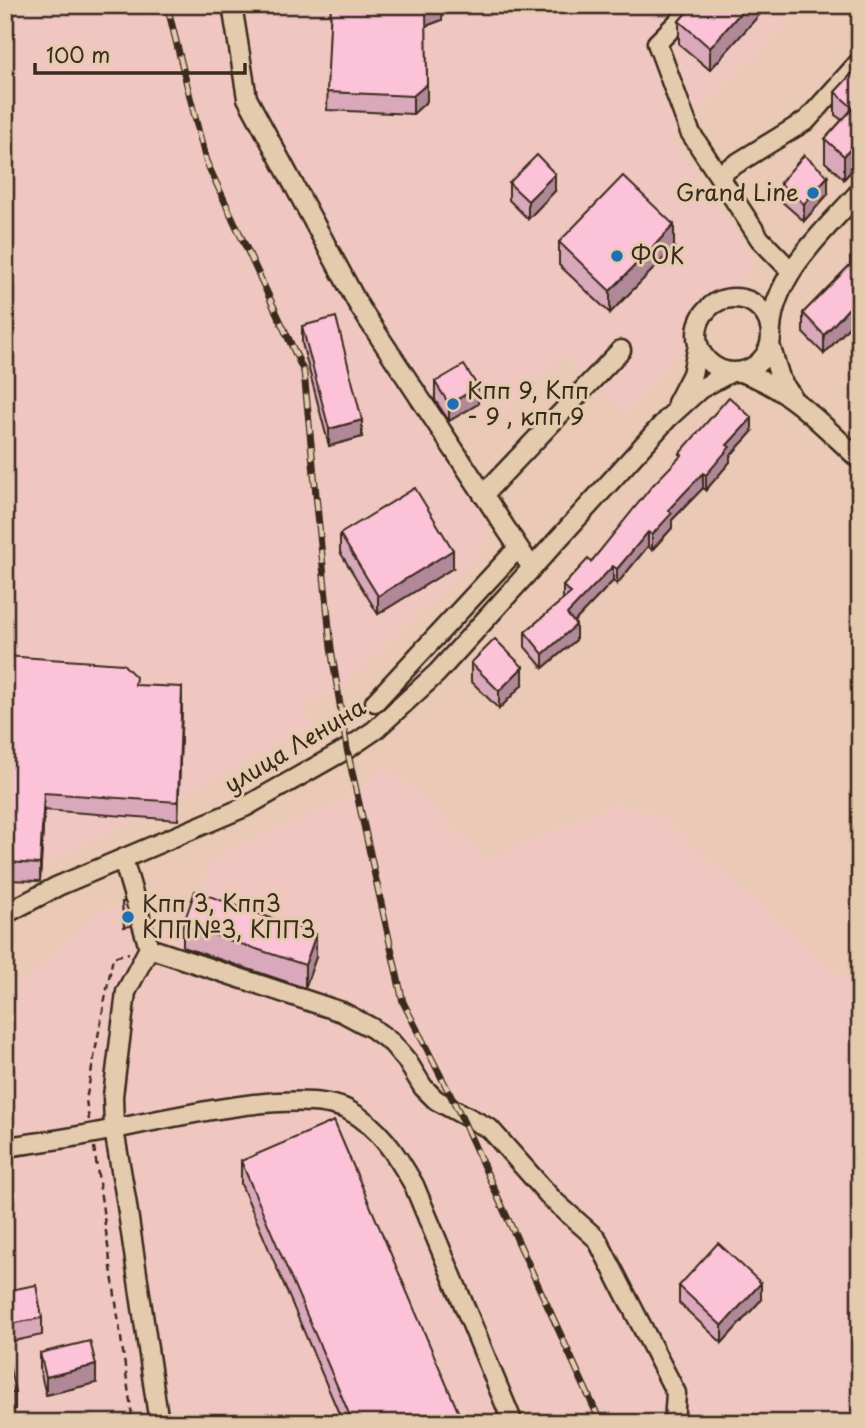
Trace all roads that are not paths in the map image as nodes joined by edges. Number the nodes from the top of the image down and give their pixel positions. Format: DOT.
graph roads {
  1 [pos="232,5"];
  2 [pos="695,5"];
  3 [pos="860,61"];
  4 [pos="718,175"];
  5 [pos="860,191"];
  6 [pos="788,275"];
  7 [pos="738,298"];
  8 [pos="770,338"];
  9 [pos="698,346"];
  10 [pos="621,350"];
  11 [pos="736,372"];
  12 [pos="796,401"];
  13 [pos="668,418"];
  14 [pos="860,460"];
  15 [pos="483,495"];
  16 [pos="518,548"];
  17 [pos="532,569"];
  18 [pos="375,702"];
  19 [pos="123,859"];
  20 [pos="5,914"];
  21 [pos="149,948"];
  22 [pos="114,1130"];
  23 [pos="5,1147"];
  24 [pos="159,1423"];
  25 [pos="513,1423"];
  26 [pos="674,1423"];
  1 -- 15 [label="street"];
  2 -- 4 [label="street"];
  3 -- 4 [label="street"];
  4 -- 6 [label="street"];
  5 -- 6 [label="street"];
  6 -- 7 [label="street"];
  6 -- 8 [label="street"];
  7 -- 8 [label="street"];
  7 -- 9 [label="street"];
  8 -- 11 [label="street"];
  8 -- 12 [label="street"];
  9 -- 11 [label="street"];
  9 -- 13 [label="street"];
  10 -- 15 [label="street"];
  11 -- 12 [label="street"];
  11 -- 13 [label="street"];
  12 -- 14 [label="street"];
  13 -- 17 [label="street, улица Ленина"];
  15 -- 16 [label="street"];
  16 -- 17 [label="street"];
  16 -- 18 [label="street"];
  17 -- 19 [label="street, улица Ленина"];
  19 -- 20 [label="street, улица Ленина"];
  19 -- 21 [label="street"];
  21 -- 22 [label="street"];
  21 -- 26 [label="street"];
  22 -- 23 [label="street"];
  22 -- 24 [label="street"];
  22 -- 25 [label="street"];
}
